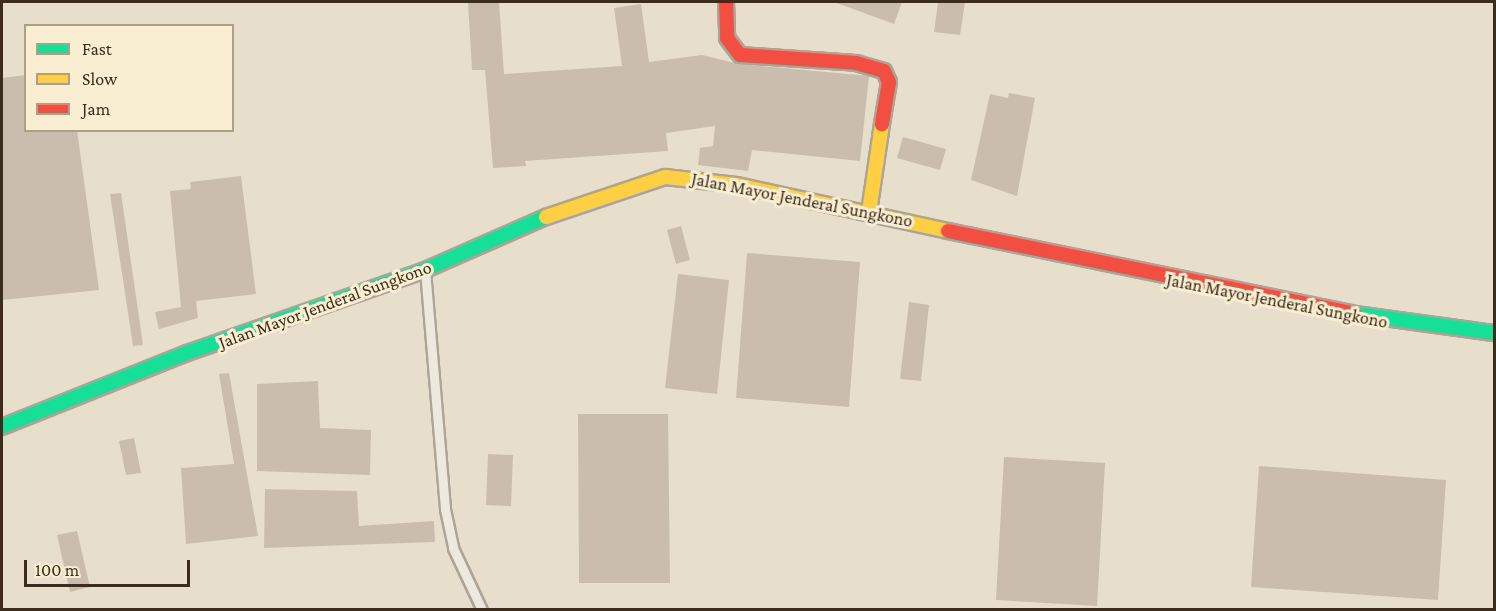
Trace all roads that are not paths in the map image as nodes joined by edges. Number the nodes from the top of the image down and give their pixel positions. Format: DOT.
graph roads {
  1 [pos="726,2"];
  2 [pos="869,212"];
  3 [pos="425,270"];
  4 [pos="1494,333"];
  5 [pos="2,427"];
  6 [pos="482,609"];
  1 -- 2 [label="main road"];
  2 -- 3 [label="main road, Jalan Mayor Jenderal Sungkono"];
  2 -- 4 [label="main road, Jalan Mayor Jenderal Sungkono"];
  3 -- 5 [label="main road, Jalan Mayor Jenderal Sungkono"];
  3 -- 6 [label="street"];
}
